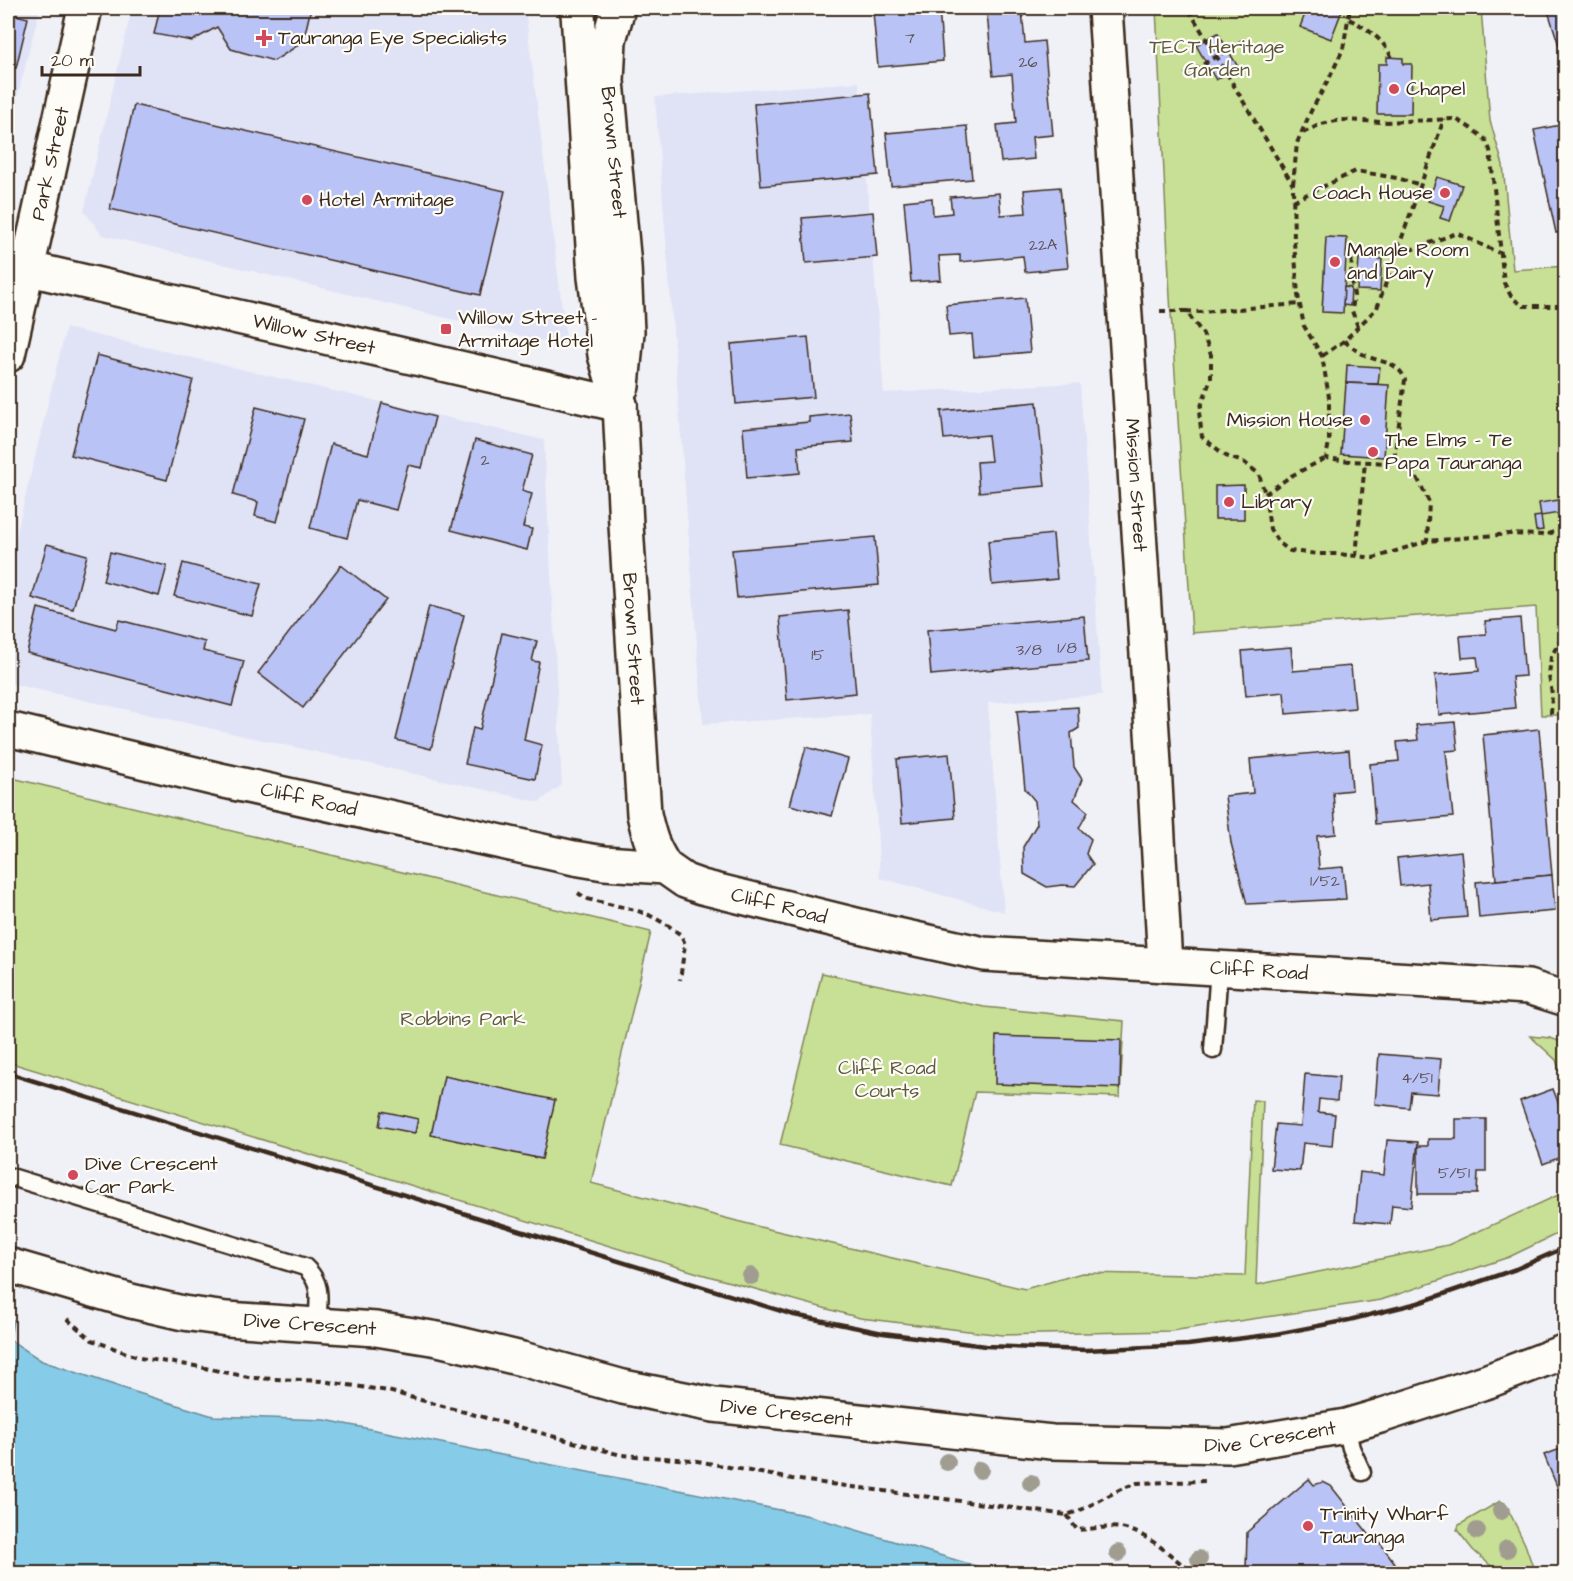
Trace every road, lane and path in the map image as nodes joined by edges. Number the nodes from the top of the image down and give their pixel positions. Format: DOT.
graph roads {
  1 [pos="85,8"];
  2 [pos="618,8"];
  3 [pos="1105,8"];
  4 [pos="1350,8"];
  5 [pos="578,9"];
  6 [pos="1189,10"];
  7 [pos="1349,18"];
  8 [pos="1248,38"];
  9 [pos="1216,56"];
  10 [pos="1392,58"];
  11 [pos="1185,75"];
  12 [pos="1444,119"];
  13 [pos="1302,133"];
  14 [pos="1293,184"];
  15 [pos="1420,185"];
  16 [pos="1293,201"];
  17 [pos="1396,254"];
  18 [pos="1500,254"];
  19 [pos="17,266"];
  20 [pos="1299,304"];
  21 [pos="1566,306"];
  22 [pos="1160,311"];
  23 [pos="1186,311"];
  24 [pos="1358,328"];
  25 [pos="1344,342"];
  26 [pos="8,354"];
  27 [pos="1322,356"];
  28 [pos="620,405"];
  29 [pos="1326,458"];
  30 [pos="1394,459"];
  31 [pos="1365,462"];
  32 [pos="1264,494"];
  33 [pos="1566,529"];
  34 [pos="1427,541"];
  35 [pos="1356,556"];
  36 [pos="1566,630"];
  37 [pos="1551,714"];
  38 [pos="8,729"];
  39 [pos="665,867"];
  40 [pos="573,885"];
  41 [pos="1165,965"];
  42 [pos="1219,968"];
  43 [pos="680,980"];
  44 [pos="1566,999"];
  45 [pos="1213,1050"];
  46 [pos="8,1176"];
  47 [pos="8,1265"];
  48 [pos="64,1316"];
  49 [pos="317,1325"];
  50 [pos="1566,1351"];
  51 [pos="1346,1426"];
  52 [pos="1362,1472"];
  53 [pos="1214,1478"];
  54 [pos="1067,1515"];
  55 [pos="1194,1574"];
  1 -- 19 [label="street, Park Street"];
  2 -- 28 [label="street, Brown Street"];
  3 -- 41 [label="street, Mission Street"];
  4 -- 7 [label="path"];
  5 -- 28 [label="street, Brown Street"];
  6 -- 9 [label="path"];
  7 -- 10 [label="path"];
  7 -- 13 [label="path"];
  8 -- 9 [label="path"];
  9 -- 11 [label="path"];
  9 -- 14 [label="path"];
  12 -- 13 [label="path"];
  12 -- 15 [label="path"];
  12 -- 18 [label="path"];
  13 -- 14 [label="path"];
  14 -- 16 [label="path"];
  15 -- 16 [label="path"];
  15 -- 17 [label="path"];
  16 -- 20 [label="path"];
  17 -- 18 [label="path"];
  17 -- 24 [label="path"];
  17 -- 24 [label="path"];
  18 -- 21 [label="path"];
  19 -- 26 [label="street, Park Street"];
  19 -- 28 [label="street, Willow Street"];
  20 -- 23 [label="path"];
  20 -- 27 [label="path"];
  22 -- 23 [label="path"];
  23 -- 32 [label="path"];
  24 -- 25 [label="path"];
  25 -- 27 [label="path"];
  25 -- 30 [label="path"];
  27 -- 29 [label="path"];
  28 -- 39 [label="street, Brown Street"];
  29 -- 31 [label="path"];
  29 -- 32 [label="path"];
  30 -- 31 [label="path"];
  30 -- 34 [label="path"];
  31 -- 35 [label="path"];
  32 -- 35 [label="path"];
  33 -- 34 [label="path"];
  34 -- 35 [label="path"];
  36 -- 37 [label="path"];
  38 -- 39 [label="street, Cliff Road"];
  39 -- 41 [label="street, Cliff Road"];
  40 -- 43 [label="path"];
  41 -- 42 [label="street, Cliff Road"];
  42 -- 44 [label="street, Cliff Road"];
  42 -- 45 [label="lane"];
  46 -- 49 [label="lane"];
  47 -- 49 [label="street, Dive Crescent"];
  48 -- 54 [label="path"];
  49 -- 51 [label="street, Dive Crescent"];
  50 -- 51 [label="street, Dive Crescent"];
  51 -- 52 [label="lane"];
  53 -- 54 [label="path"];
  54 -- 55 [label="path"];
}
